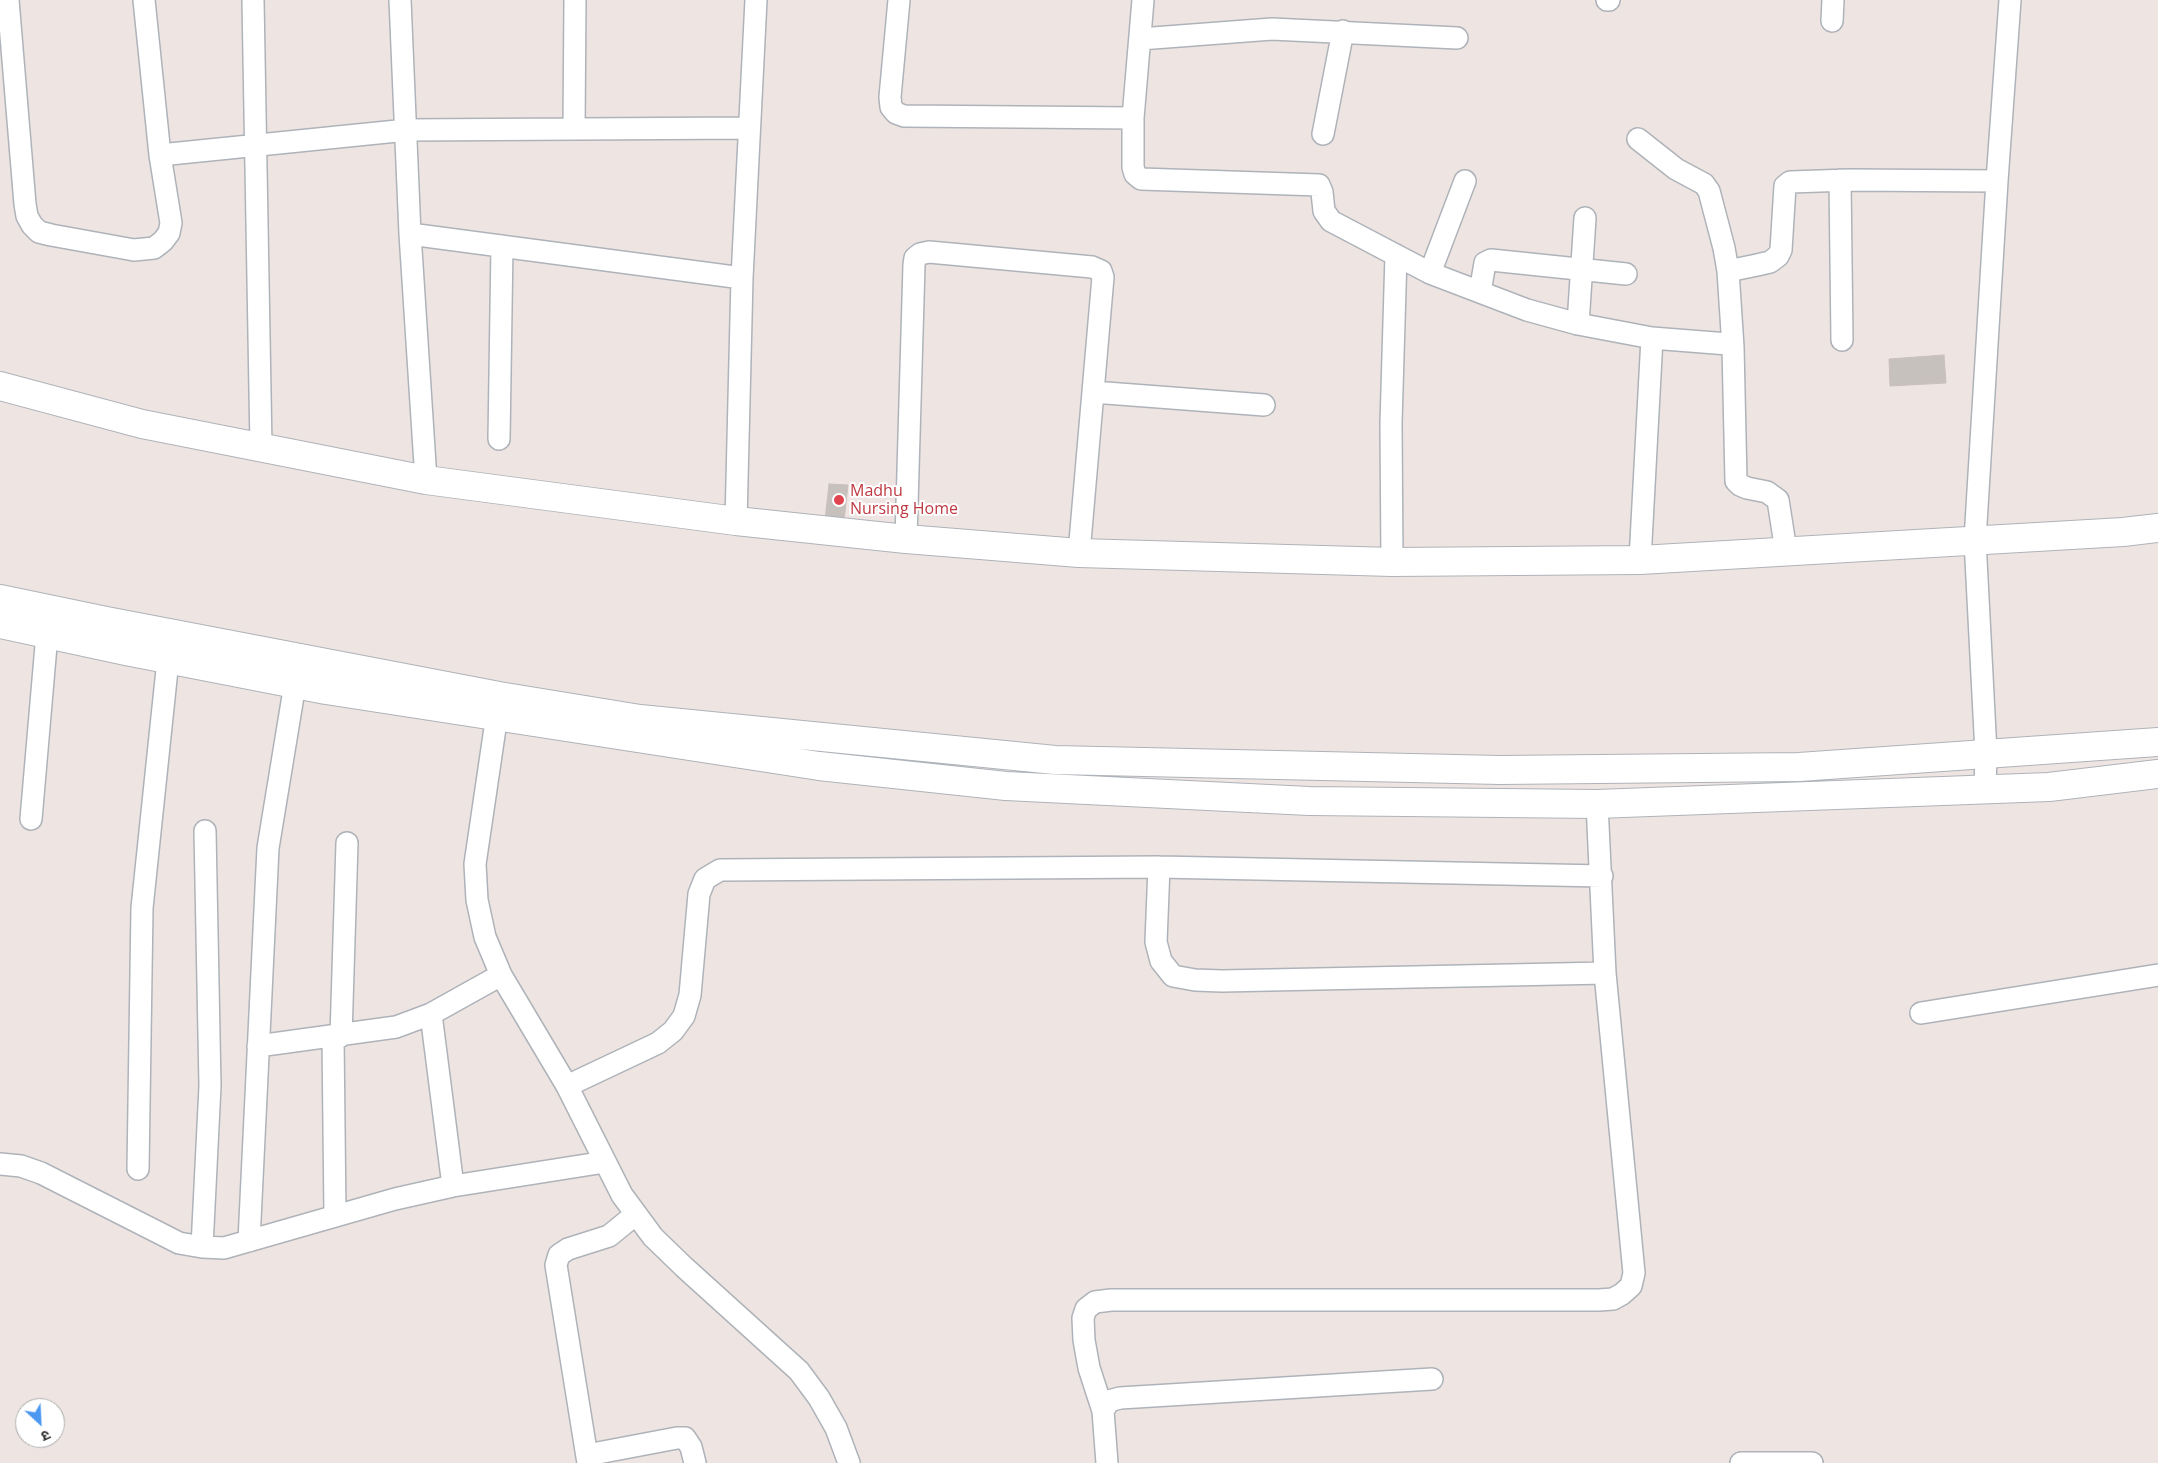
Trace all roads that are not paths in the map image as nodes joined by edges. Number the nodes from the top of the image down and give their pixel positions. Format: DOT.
graph roads {
  1 [pos="8,0"];
  2 [pos="144,0"];
  3 [pos="253,0"];
  4 [pos="400,0"];
  5 [pos="575,0"];
  6 [pos="756,0"];
  7 [pos="899,0"];
  8 [pos="1143,0"];
  9 [pos="2010,0"];
  10 [pos="1344,31"];
  11 [pos="1457,38"];
  12 [pos="1140,39"];
  13 [pos="1133,118"];
  14 [pos="574,128"];
  15 [pos="749,128"];
  16 [pos="407,130"];
  17 [pos="1323,134"];
  18 [pos="1638,139"];
  19 [pos="257,145"];
  20 [pos="160,155"];
  21 [pos="1840,180"];
  22 [pos="1465,181"];
  23 [pos="1997,181"];
  24 [pos="1585,218"];
  25 [pos="410,234"];
  26 [pos="502,246"];
  27 [pos="1396,256"];
  28 [pos="1581,270"];
  29 [pos="1728,271"];
  30 [pos="1430,273"];
  31 [pos="1626,274"];
  32 [pos="742,278"];
  33 [pos="1480,292"];
  34 [pos="1578,324"];
  35 [pos="1652,338"];
  36 [pos="1842,340"];
  37 [pos="1733,347"];
  38 [pos="0,386"];
  39 [pos="1093,392"];
  40 [pos="1264,404"];
  41 [pos="499,439"];
  42 [pos="261,447"];
  43 [pos="426,480"];
  44 [pos="736,521"];
  45 [pos="2158,528"];
  46 [pos="906,539"];
  47 [pos="1976,540"];
  48 [pos="1786,551"];
  49 [pos="1079,552"];
  50 [pos="1640,560"];
  51 [pos="1392,562"];
  52 [pos="0,599"];
  53 [pos="0,624"];
  54 [pos="48,634"];
  55 [pos="168,660"];
  56 [pos="295,684"];
  57 [pos="498,706"];
  58 [pos="2158,742"];
  59 [pos="1986,753"];
  60 [pos="2158,774"];
  61 [pos="1985,789"];
  62 [pos="1598,804"];
  63 [pos="31,819"];
  64 [pos="205,831"];
  65 [pos="348,843"];
  66 [pos="1159,867"];
  67 [pos="1602,876"];
  68 [pos="1605,973"];
  69 [pos="502,975"];
  70 [pos="2158,975"];
  71 [pos="1921,1013"];
  72 [pos="431,1014"];
  73 [pos="337,1036"];
  74 [pos="258,1046"];
  75 [pos="567,1086"];
  76 [pos="605,1162"];
  77 [pos="0,1164"];
  78 [pos="138,1169"];
  79 [pos="453,1186"];
  80 [pos="636,1214"];
  81 [pos="335,1216"];
  82 [pos="249,1241"];
  83 [pos="202,1247"];
  84 [pos="1432,1380"];
  85 [pos="1104,1411"];
  86 [pos="588,1459"];
  87 [pos="695,1463"];
  88 [pos="849,1463"];
  89 [pos="1107,1463"];
  90 [pos="1741,1463"];
  91 [pos="1812,1463"];
  1 -- 20 [label="street"];
  2 -- 20 [label="street"];
  3 -- 19 [label="street"];
  4 -- 16 [label="street"];
  5 -- 14 [label="street"];
  6 -- 15 [label="street"];
  7 -- 13 [label="street"];
  8 -- 12 [label="street"];
  9 -- 23 [label="street"];
  10 -- 11 [label="street"];
  10 -- 12 [label="street"];
  10 -- 17 [label="street"];
  12 -- 13 [label="street"];
  13 -- 27 [label="street"];
  14 -- 15 [label="street"];
  14 -- 16 [label="street"];
  15 -- 32 [label="street"];
  16 -- 19 [label="street"];
  16 -- 25 [label="street"];
  18 -- 29 [label="street"];
  19 -- 20 [label="street"];
  19 -- 42 [label="street"];
  21 -- 23 [label="street"];
  21 -- 29 [label="street"];
  21 -- 36 [label="street"];
  22 -- 30 [label="street"];
  23 -- 47 [label="street"];
  24 -- 28 [label="street"];
  25 -- 26 [label="street"];
  25 -- 43 [label="street"];
  26 -- 32 [label="street"];
  26 -- 41 [label="street"];
  27 -- 30 [label="street"];
  27 -- 51 [label="street"];
  28 -- 31 [label="street"];
  28 -- 33 [label="street"];
  28 -- 34 [label="street"];
  29 -- 37 [label="street"];
  30 -- 33 [label="street"];
  32 -- 44 [label="street"];
  33 -- 34 [label="street"];
  34 -- 35 [label="street"];
  35 -- 37 [label="street"];
  35 -- 50 [label="street"];
  37 -- 48 [label="street"];
  38 -- 42 [label="main road"];
  39 -- 40 [label="street"];
  39 -- 46 [label="street"];
  39 -- 49 [label="street"];
  42 -- 43 [label="main road"];
  43 -- 44 [label="main road"];
  44 -- 46 [label="main road"];
  45 -- 47 [label="main road"];
  46 -- 49 [label="main road"];
  47 -- 48 [label="main road"];
  47 -- 59 [label="street"];
  48 -- 50 [label="main road"];
  49 -- 51 [label="main road"];
  50 -- 51 [label="main road"];
  52 -- 57 [label="main road"];
  53 -- 54 [label="main road"];
  54 -- 55 [label="main road"];
  54 -- 63 [label="street"];
  55 -- 56 [label="main road"];
  55 -- 78 [label="street"];
  56 -- 57 [label="main road"];
  56 -- 74 [label="street"];
  57 -- 59 [label="main road"];
  57 -- 62 [label="main road"];
  57 -- 69 [label="street"];
  58 -- 59 [label="main road"];
  59 -- 61 [label="street"];
  60 -- 61 [label="main road"];
  61 -- 62 [label="main road"];
  62 -- 67 [label="street"];
  64 -- 83 [label="street"];
  65 -- 73 [label="street"];
  66 -- 67 [label="street"];
  66 -- 68 [label="street"];
  66 -- 75 [label="street"];
  67 -- 68 [label="street"];
  68 -- 85 [label="street"];
  69 -- 72 [label="street"];
  69 -- 75 [label="street"];
  70 -- 71 [label="street"];
  72 -- 73 [label="street"];
  72 -- 79 [label="street"];
  73 -- 74 [label="street"];
  73 -- 81 [label="street"];
  74 -- 82 [label="street"];
  75 -- 76 [label="street"];
  76 -- 79 [label="street"];
  76 -- 80 [label="street"];
  77 -- 83 [label="street"];
  79 -- 81 [label="street"];
  80 -- 86 [label="street"];
  80 -- 88 [label="street"];
  81 -- 82 [label="street"];
  82 -- 83 [label="street"];
  84 -- 85 [label="street"];
  85 -- 89 [label="street"];
  86 -- 87 [label="street"];
  90 -- 91 [label="street"];
}
